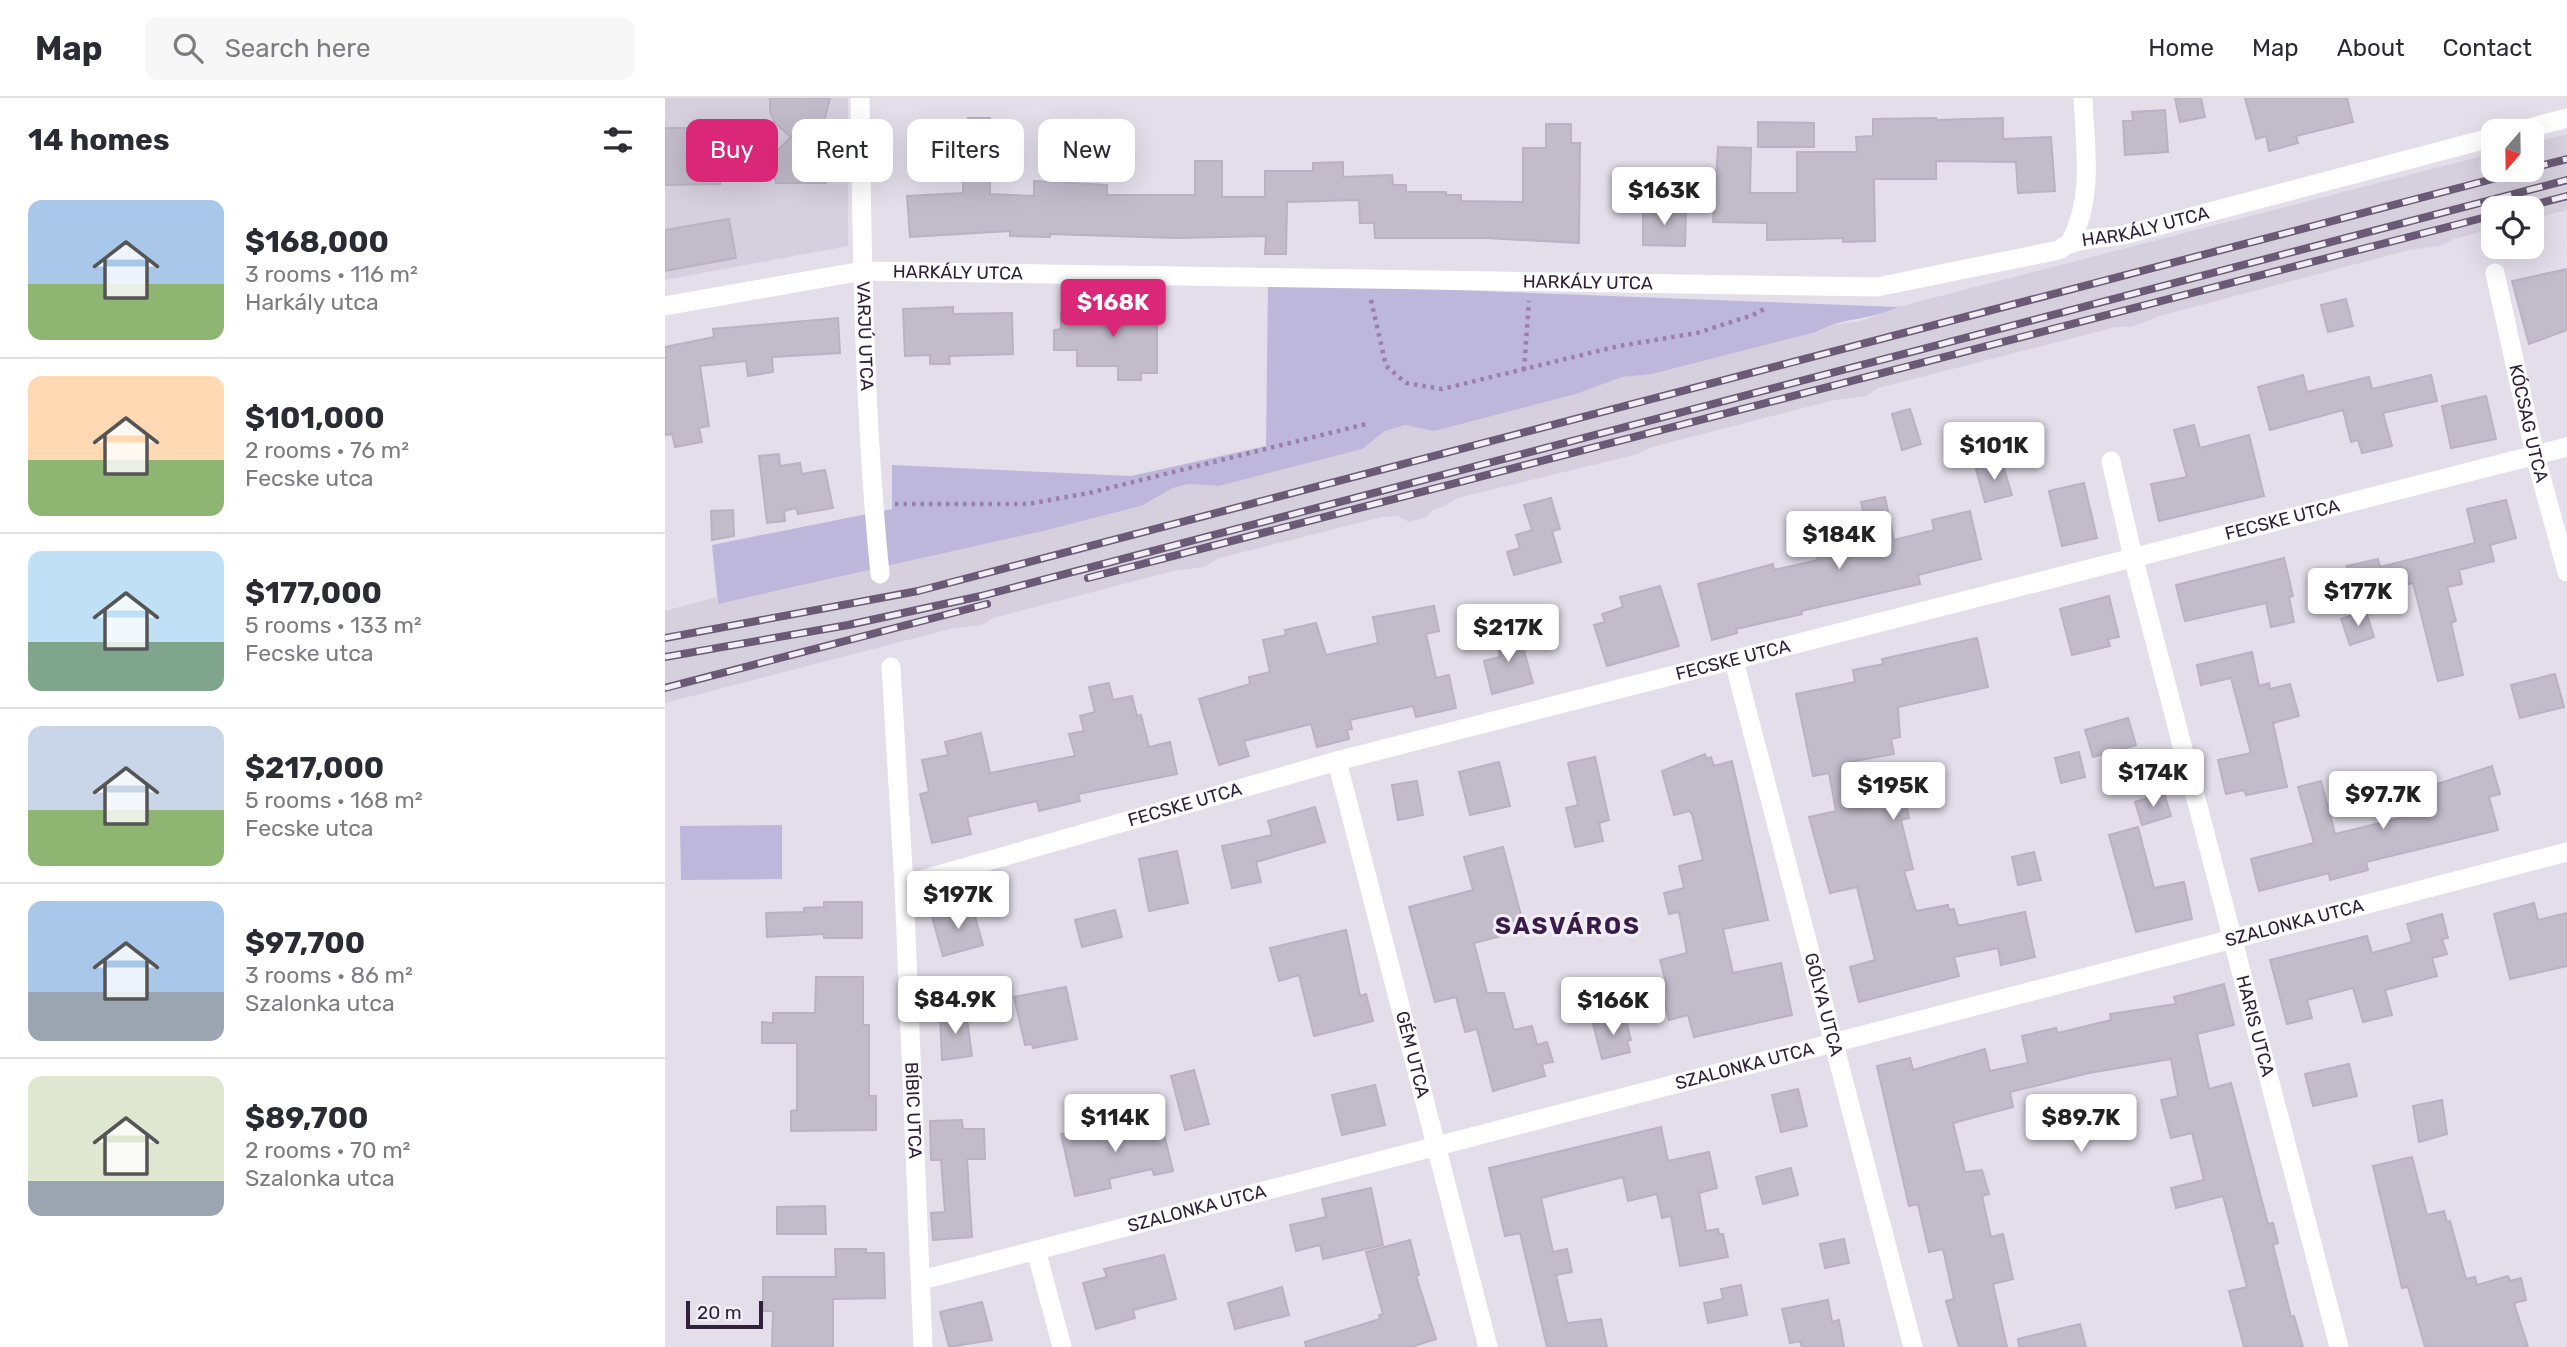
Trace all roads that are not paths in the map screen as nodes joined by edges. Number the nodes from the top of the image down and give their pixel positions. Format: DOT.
graph roads {
  1 [pos="860,98"];
  2 [pos="2083,98"];
  3 [pos="2567,118"];
  4 [pos="2545,124"];
  5 [pos="2481,140"];
  6 [pos="2071,241"];
  7 [pos="862,271"];
  8 [pos="2495,273"];
  9 [pos="665,306"];
  10 [pos="2567,447"];
  11 [pos="2535,456"];
  12 [pos="2111,461"];
  13 [pos="2133,558"];
  14 [pos="2567,572"];
  15 [pos="880,574"];
  16 [pos="1734,661"];
  17 [pos="891,667"];
  18 [pos="1337,761"];
  19 [pos="2567,852"];
  20 [pos="904,885"];
  21 [pos="2231,939"];
  22 [pos="1834,1042"];
  23 [pos="1436,1146"];
  24 [pos="1037,1250"];
  25 [pos="922,1280"];
  26 [pos="923,1347"];
  27 [pos="1062,1347"];
  28 [pos="1488,1347"];
  29 [pos="1913,1347"];
  30 [pos="2339,1347"];
  1 -- 7 [label="street, VARJÚ UTCA"];
  2 -- 6 [label="street"];
  3 -- 4 [label="street"];
  5 -- 6 [label="street, HARKÁLY UTCA"];
  6 -- 7 [label="street, HARKÁLY UTCA"];
  7 -- 9 [label="street, HARKÁLY UTCA"];
  7 -- 15 [label="street, VARJÚ UTCA"];
  8 -- 11 [label="street, KÓCSAG UTCA"];
  10 -- 11 [label="street, FECSKE UTCA"];
  11 -- 13 [label="street, FECSKE UTCA"];
  11 -- 14 [label="street, KÓCSAG UTCA"];
  12 -- 13 [label="street, HARIS UTCA"];
  13 -- 16 [label="street, FECSKE UTCA"];
  13 -- 21 [label="street, HARIS UTCA"];
  16 -- 18 [label="street, FECSKE UTCA"];
  16 -- 22 [label="street, GÓLYA UTCA"];
  17 -- 20 [label="street, BÍBIC UTCA"];
  18 -- 20 [label="street, FECSKE UTCA"];
  18 -- 23 [label="street, GÉM UTCA"];
  19 -- 21 [label="street, SZALONKA UTCA"];
  20 -- 25 [label="street, BÍBIC UTCA"];
  21 -- 22 [label="street, SZALONKA UTCA"];
  21 -- 30 [label="street, HARIS UTCA"];
  22 -- 23 [label="street, SZALONKA UTCA"];
  22 -- 29 [label="street, GÓLYA UTCA"];
  23 -- 24 [label="street, SZALONKA UTCA"];
  23 -- 28 [label="street, GÉM UTCA"];
  24 -- 25 [label="street, SZALONKA UTCA"];
  24 -- 27 [label="street"];
  25 -- 26 [label="street, BÍBIC UTCA"];
}
